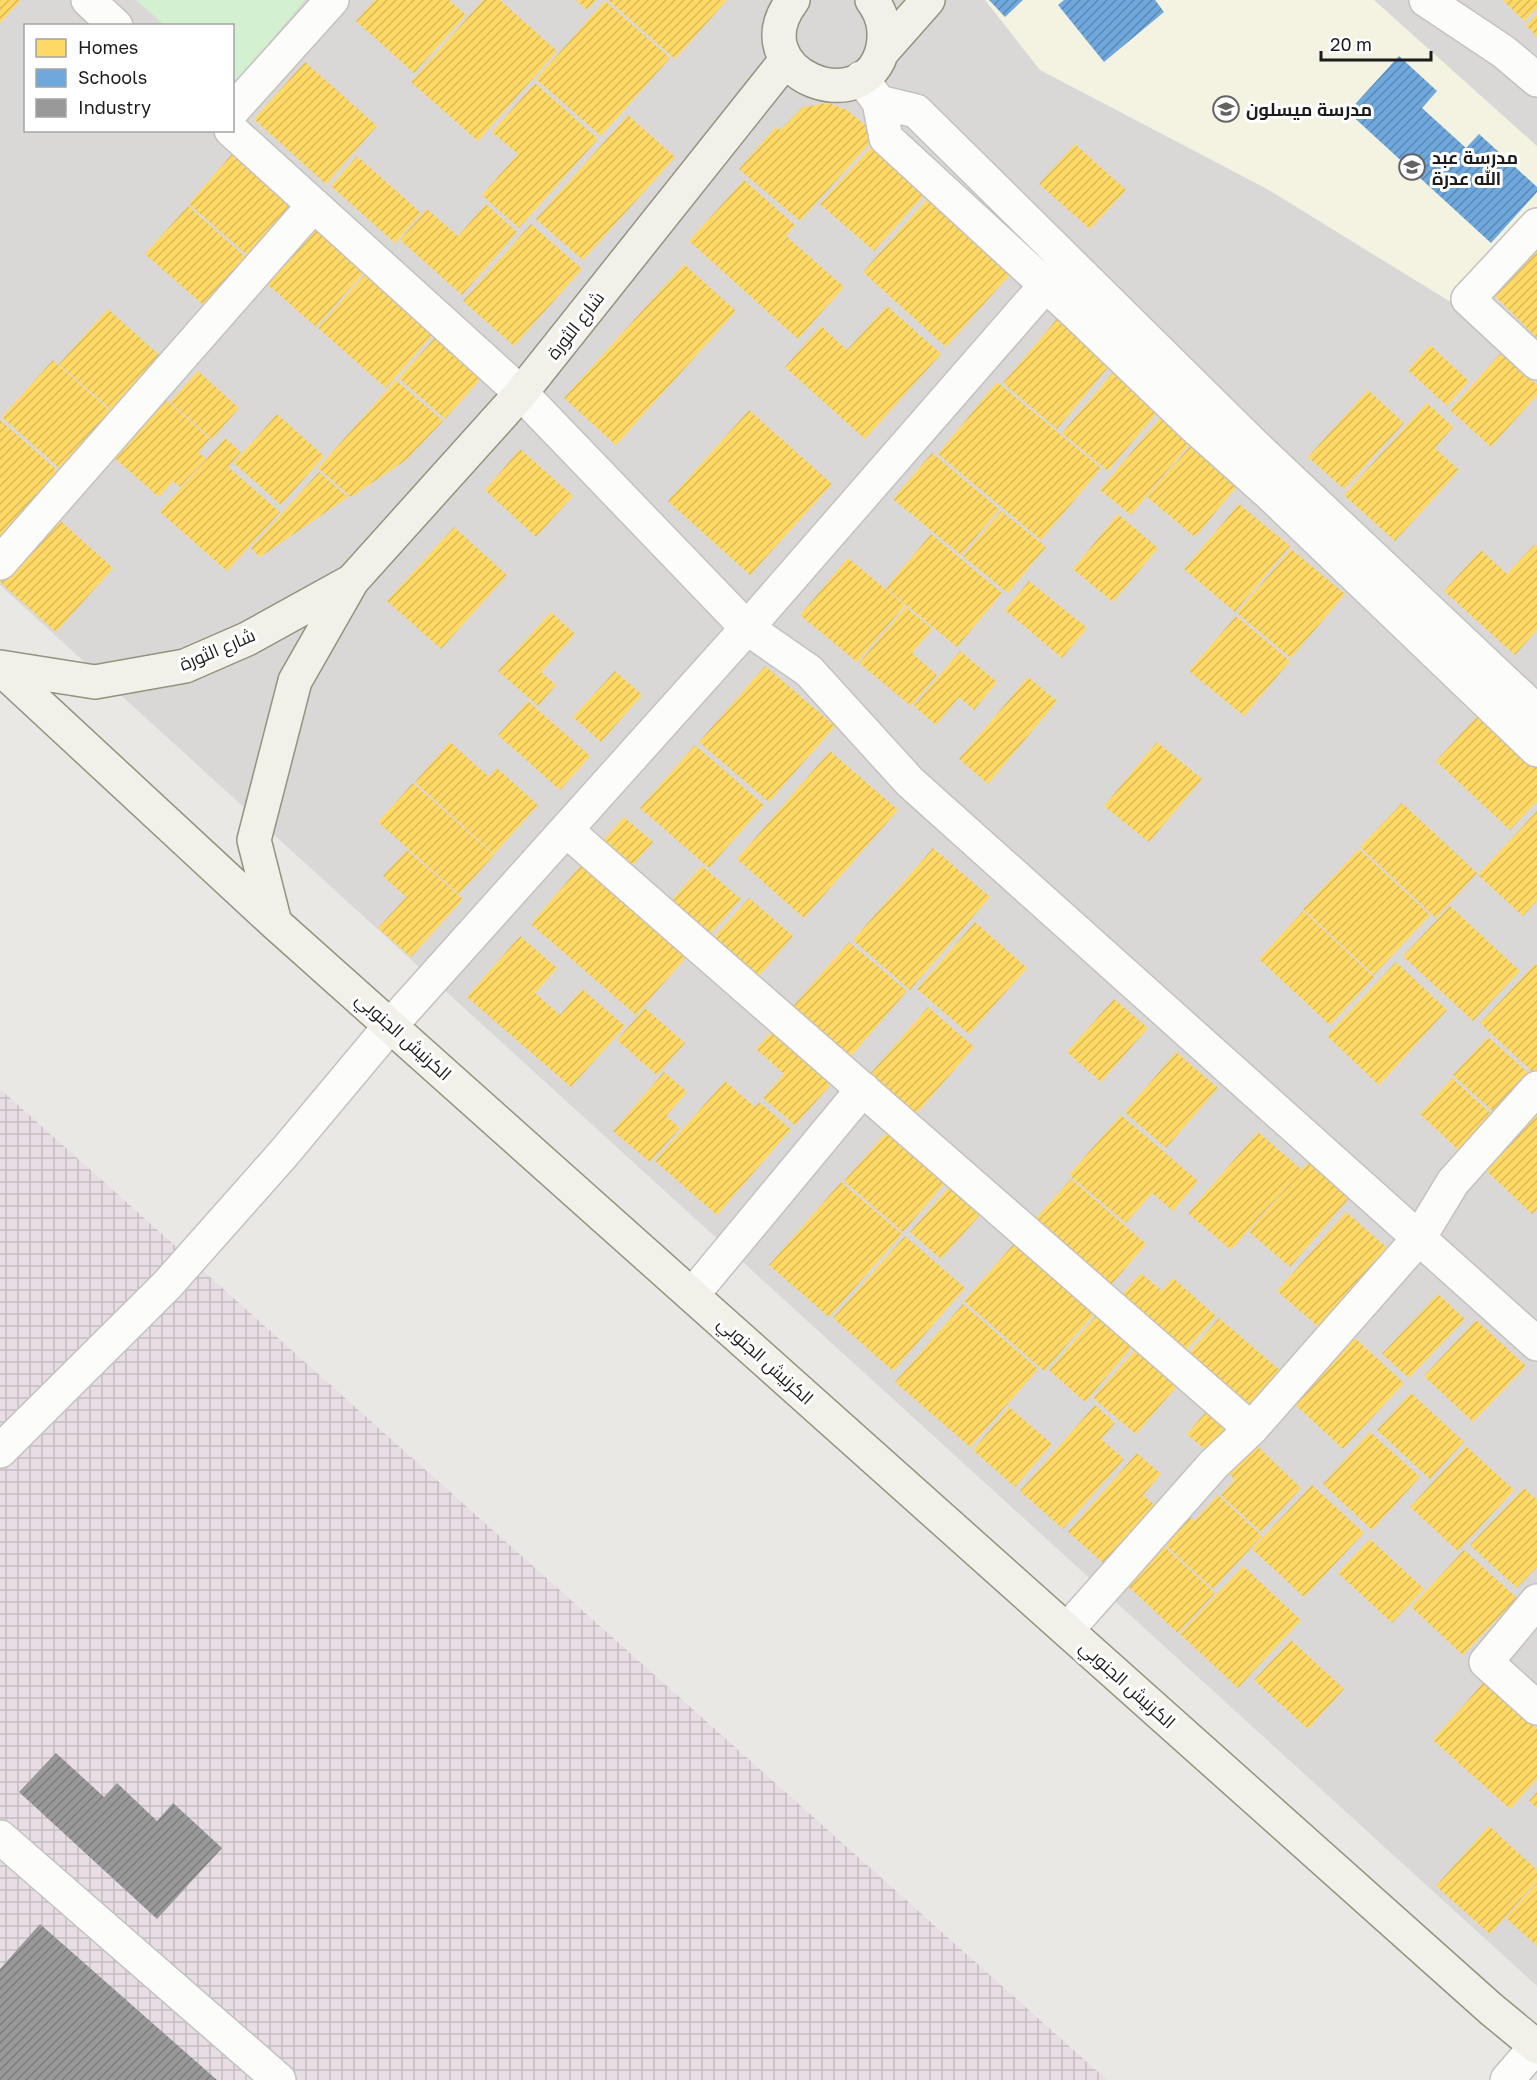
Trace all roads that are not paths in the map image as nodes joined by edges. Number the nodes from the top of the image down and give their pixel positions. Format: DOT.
graph roads {
  1 [pos="88,0"];
  2 [pos="332,0"];
  3 [pos="793,0"];
  4 [pos="872,0"];
  5 [pos="928,0"];
  6 [pos="1426,0"];
  7 [pos="114,24"];
  8 [pos="882,52"];
  9 [pos="786,60"];
  10 [pos="1537,80"];
  11 [pos="870,90"];
  12 [pos="234,109"];
  13 [pos="233,132"];
  14 [pos="314,206"];
  15 [pos="1537,225"];
  16 [pos="1045,286"];
  17 [pos="1537,363"];
  18 [pos="521,393"];
  19 [pos="0,563"];
  20 [pos="352,581"];
  21 [pos="747,628"];
  22 [pos="0,667"];
  23 [pos="1537,712"];
  24 [pos="1537,750"];
  25 [pos="566,830"];
  26 [pos="275,923"];
  27 [pos="391,1025"];
  28 [pos="1537,1088"];
  29 [pos="863,1089"];
  30 [pos="1419,1238"];
  31 [pos="693,1294"];
  32 [pos="1537,1344"];
  33 [pos="1251,1429"];
  34 [pos="0,1451"];
  35 [pos="1537,1600"];
  36 [pos="1067,1630"];
  37 [pos="1537,1708"];
  38 [pos="0,1837"];
  39 [pos="1537,2046"];
  40 [pos="279,2080"];
  41 [pos="1507,2080"];
  1 -- 7 [label="street"];
  2 -- 12 [label="street"];
  3 -- 9 [label="main road"];
  4 -- 8 [label="main road"];
  5 -- 8 [label="main road"];
  6 -- 10 [label="street"];
  8 -- 11 [label="main road"];
  9 -- 11 [label="main road"];
  9 -- 18 [label="main road, شارع الثورة"];
  11 -- 16 [label="street"];
  11 -- 23 [label="street"];
  13 -- 14 [label="street"];
  14 -- 18 [label="street"];
  14 -- 19 [label="street"];
  15 -- 17 [label="street"];
  16 -- 21 [label="street"];
  16 -- 24 [label="street"];
  18 -- 20 [label="main road, شارع الثورة"];
  18 -- 21 [label="street"];
  20 -- 22 [label="main road, شارع الثورة"];
  20 -- 26 [label="main road, شارع الثورة"];
  21 -- 25 [label="street"];
  21 -- 30 [label="street"];
  22 -- 26 [label="main road, الكرنيش الجنوبي"];
  25 -- 27 [label="street"];
  25 -- 29 [label="street"];
  26 -- 27 [label="main road, الكرنيش الجنوبي"];
  27 -- 31 [label="main road, الكرنيش الجنوبي"];
  27 -- 34 [label="street"];
  28 -- 30 [label="street"];
  29 -- 31 [label="street"];
  29 -- 33 [label="street"];
  30 -- 32 [label="street"];
  30 -- 33 [label="street"];
  31 -- 36 [label="main road, الكرنيش الجنوبي"];
  33 -- 36 [label="street"];
  35 -- 37 [label="street"];
  36 -- 39 [label="main road, الكرنيش الجنوبي"];
  38 -- 40 [label="street"];
  39 -- 41 [label="street"];
}
